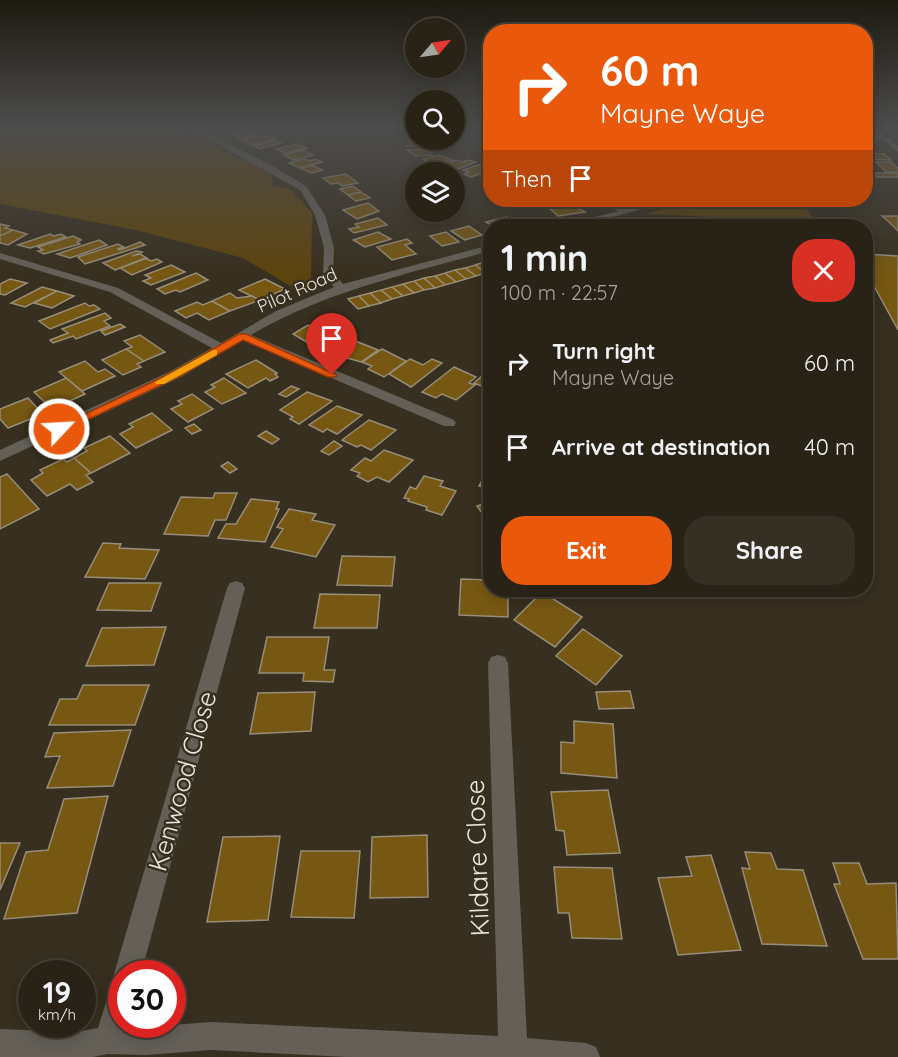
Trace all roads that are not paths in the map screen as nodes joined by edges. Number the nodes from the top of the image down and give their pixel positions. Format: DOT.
graph roads {
  1 [pos="285,177"];
  2 [pos="618,207"];
  3 [pos="642,207"];
  4 [pos="626,211"];
  5 [pos="597,219"];
  6 [pos="483,250"];
  7 [pos="0,256"];
  8 [pos="341,288"];
  9 [pos="242,336"];
  10 [pos="222,348"];
  11 [pos="449,423"];
  12 [pos="0,456"];
  13 [pos="236,588"];
  14 [pos="498,663"];
  15 [pos="131,960"];
  16 [pos="108,1040"];
  17 [pos="0,1043"];
  18 [pos="513,1051"];
  19 [pos="586,1057"];
  1 -- 8 [label="street"];
  2 -- 4 [label="street"];
  3 -- 4 [label="street"];
  4 -- 5 [label="street"];
  6 -- 8 [label="street, Pilot Road"];
  7 -- 10 [label="street"];
  8 -- 9 [label="street, Pilot Road"];
  9 -- 10 [label="street, Pilot Road"];
  9 -- 11 [label="street"];
  10 -- 12 [label="street, Pilot Road"];
  13 -- 15 [label="street, Kenwood Close"];
  14 -- 18 [label="street, Kildare Close"];
  16 -- 17 [label="street"];
  16 -- 18 [label="street"];
  18 -- 19 [label="street"];
}
